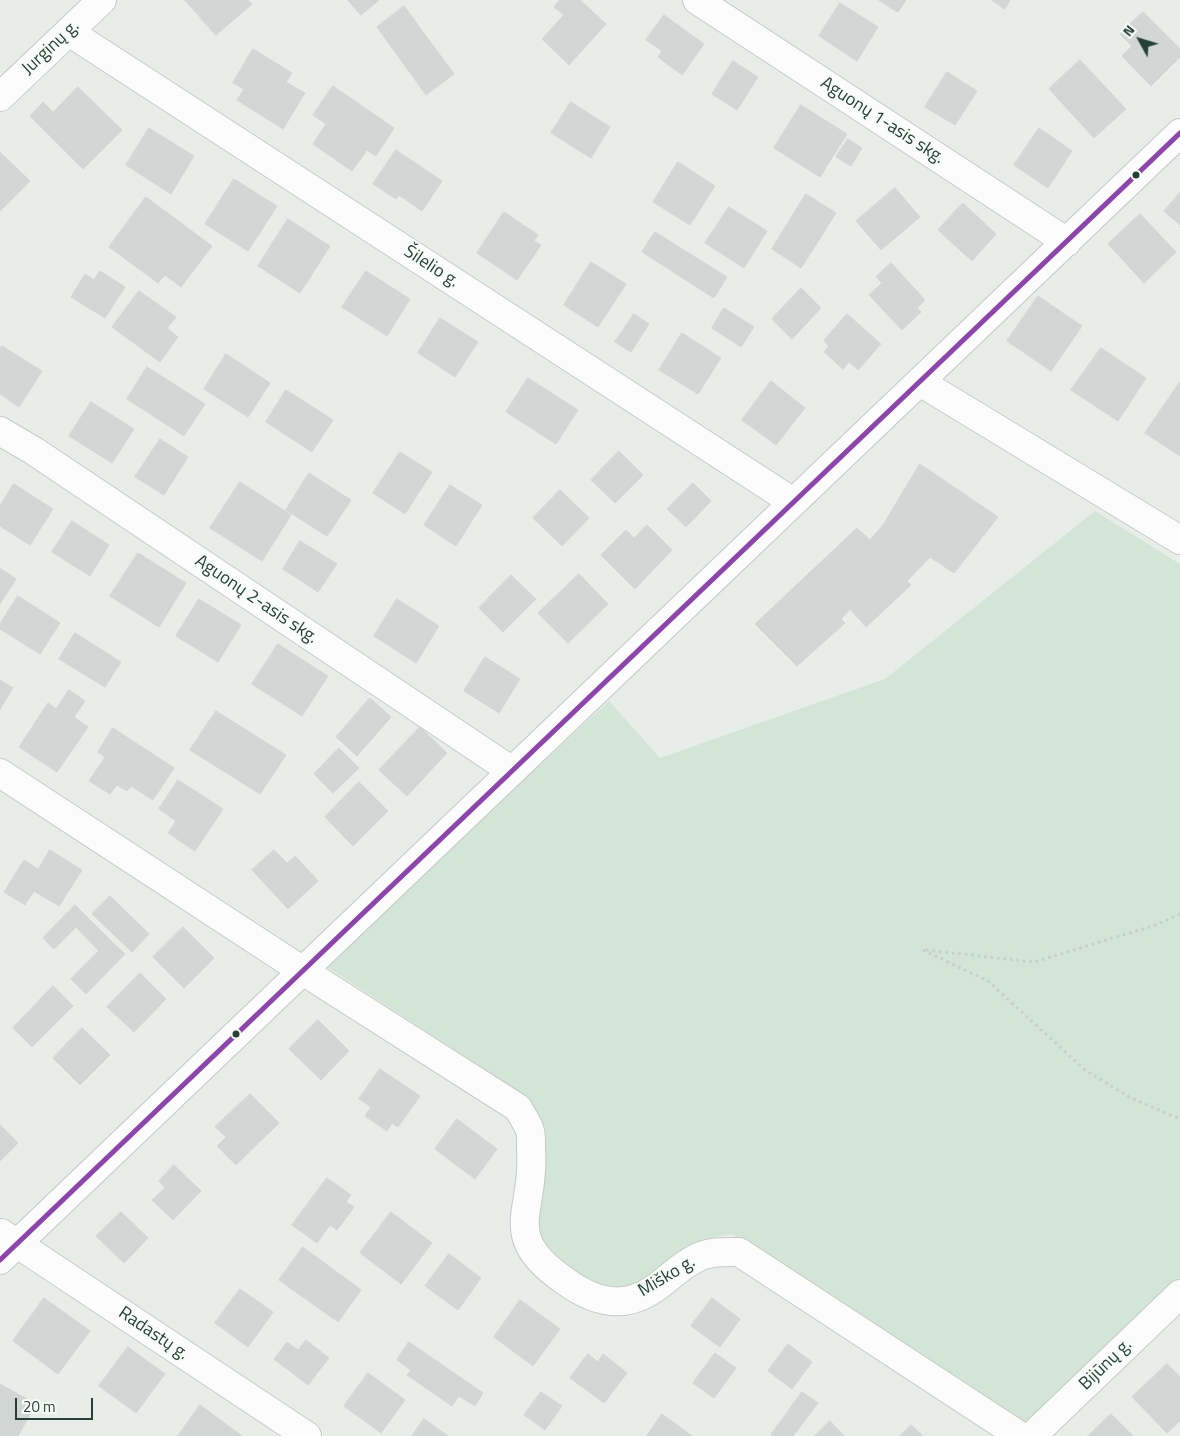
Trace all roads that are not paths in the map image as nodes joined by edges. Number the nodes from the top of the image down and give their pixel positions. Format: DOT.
graph roads {
  1 [pos="102,0"];
  2 [pos="697,0"];
  3 [pos="69,32"];
  4 [pos="0,97"];
  5 [pos="1180,133"];
  6 [pos="1067,242"];
  7 [pos="920,382"];
  8 [pos="0,430"];
  9 [pos="793,502"];
  10 [pos="1180,540"];
  11 [pos="512,772"];
  12 [pos="0,773"];
  13 [pos="302,971"];
  14 [pos="5,1245"];
  15 [pos="1180,1294"];
  16 [pos="306,1436"];
  17 [pos="1020,1436"];
  18 [pos="1032,1436"];
  1 -- 3 [label="street, Jurginų g."];
  2 -- 6 [label="street, Aguonų 1-asis skg."];
  3 -- 4 [label="street, Jurginų g."];
  3 -- 9 [label="street, Šilelio g."];
  5 -- 6 [label="street"];
  6 -- 7 [label="street"];
  7 -- 9 [label="street"];
  7 -- 10 [label="street"];
  8 -- 11 [label="street, Aguonų 2-asis skg."];
  9 -- 11 [label="street"];
  11 -- 13 [label="street"];
  12 -- 13 [label="street, Miško g."];
  13 -- 14 [label="street"];
  13 -- 17 [label="street, Miško g."];
  14 -- 16 [label="street, Radastų g."];
  15 -- 18 [label="street, Bijūnų g."];
}
